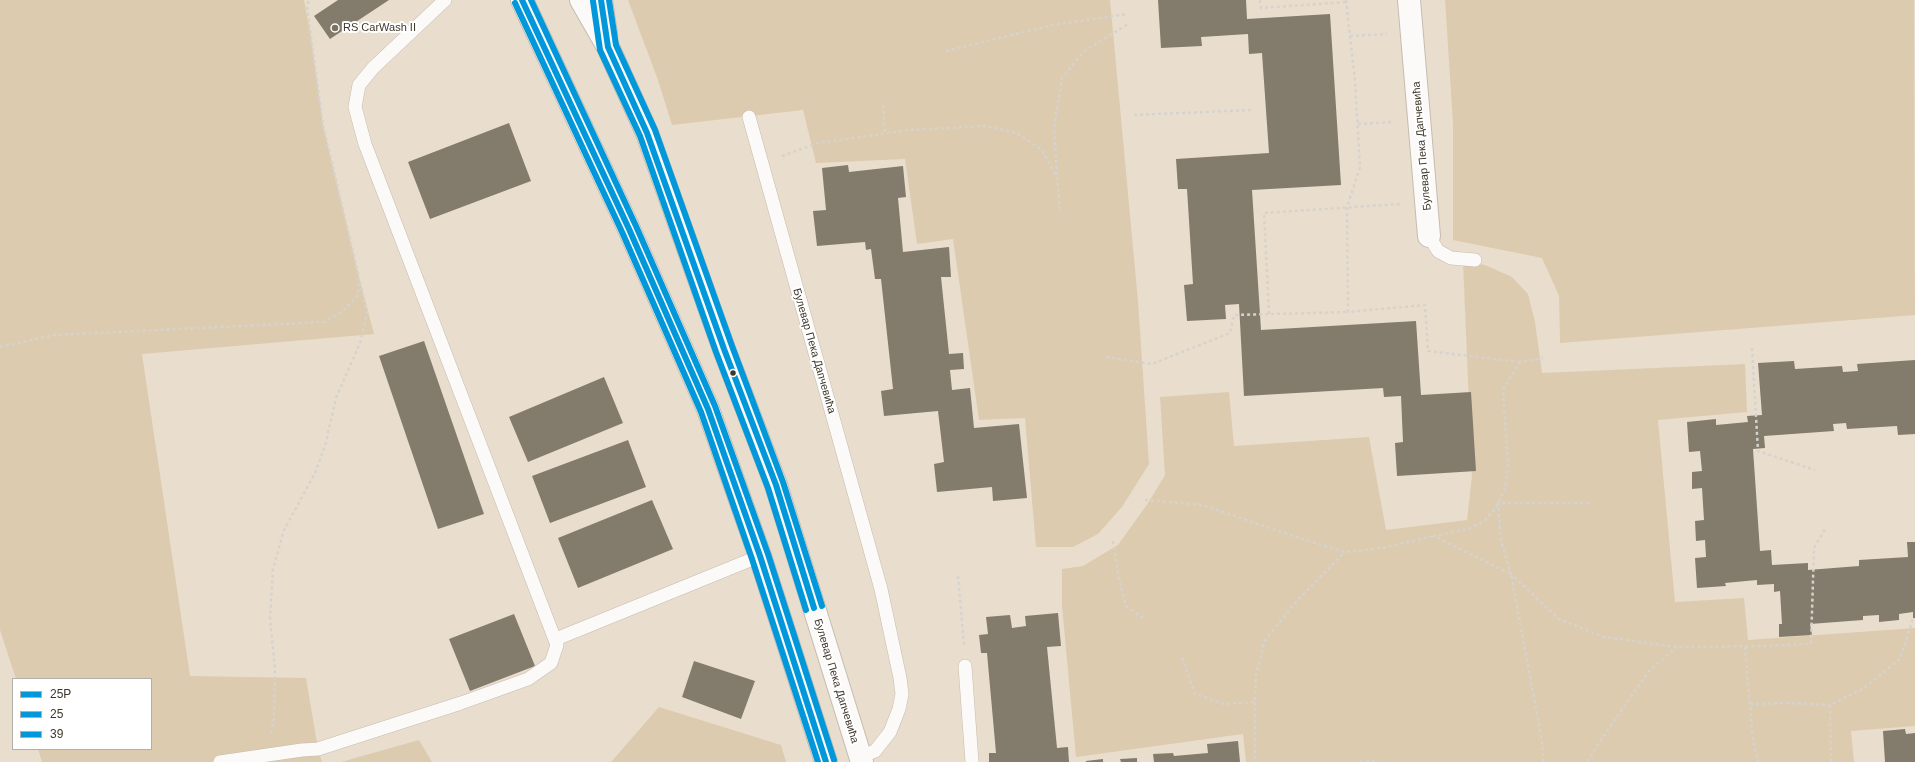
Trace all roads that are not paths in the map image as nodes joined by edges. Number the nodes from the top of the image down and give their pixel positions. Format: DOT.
graph roads {
  1 [pos="445,0"];
  2 [pos="522,0"];
  3 [pos="581,0"];
  4 [pos="601,0"];
  5 [pos="1409,0"];
  6 [pos="608,47"];
  7 [pos="749,117"];
  8 [pos="1429,236"];
  9 [pos="1475,260"];
  10 [pos="760,556"];
  11 [pos="556,639"];
  12 [pos="965,666"];
  13 [pos="861,760"];
  14 [pos="220,762"];
  15 [pos="826,762"];
  16 [pos="972,762"];
  1 -- 11 [label="lane"];
  2 -- 10 [label="street"];
  3 -- 6 [label="street, Булевар Пека Дапчевића"];
  4 -- 6 [label="street"];
  5 -- 8 [label="street, Булевар Пека Дапчевића"];
  6 -- 13 [label="street, Булевар Пека Дапчевића"];
  7 -- 13 [label="lane, Булевар Пека Дапчевића"];
  8 -- 9 [label="lane, Булевар Пека Дапчевића"];
  10 -- 11 [label="lane"];
  10 -- 15 [label="street"];
  11 -- 14 [label="lane"];
  12 -- 16 [label="lane"];
}
